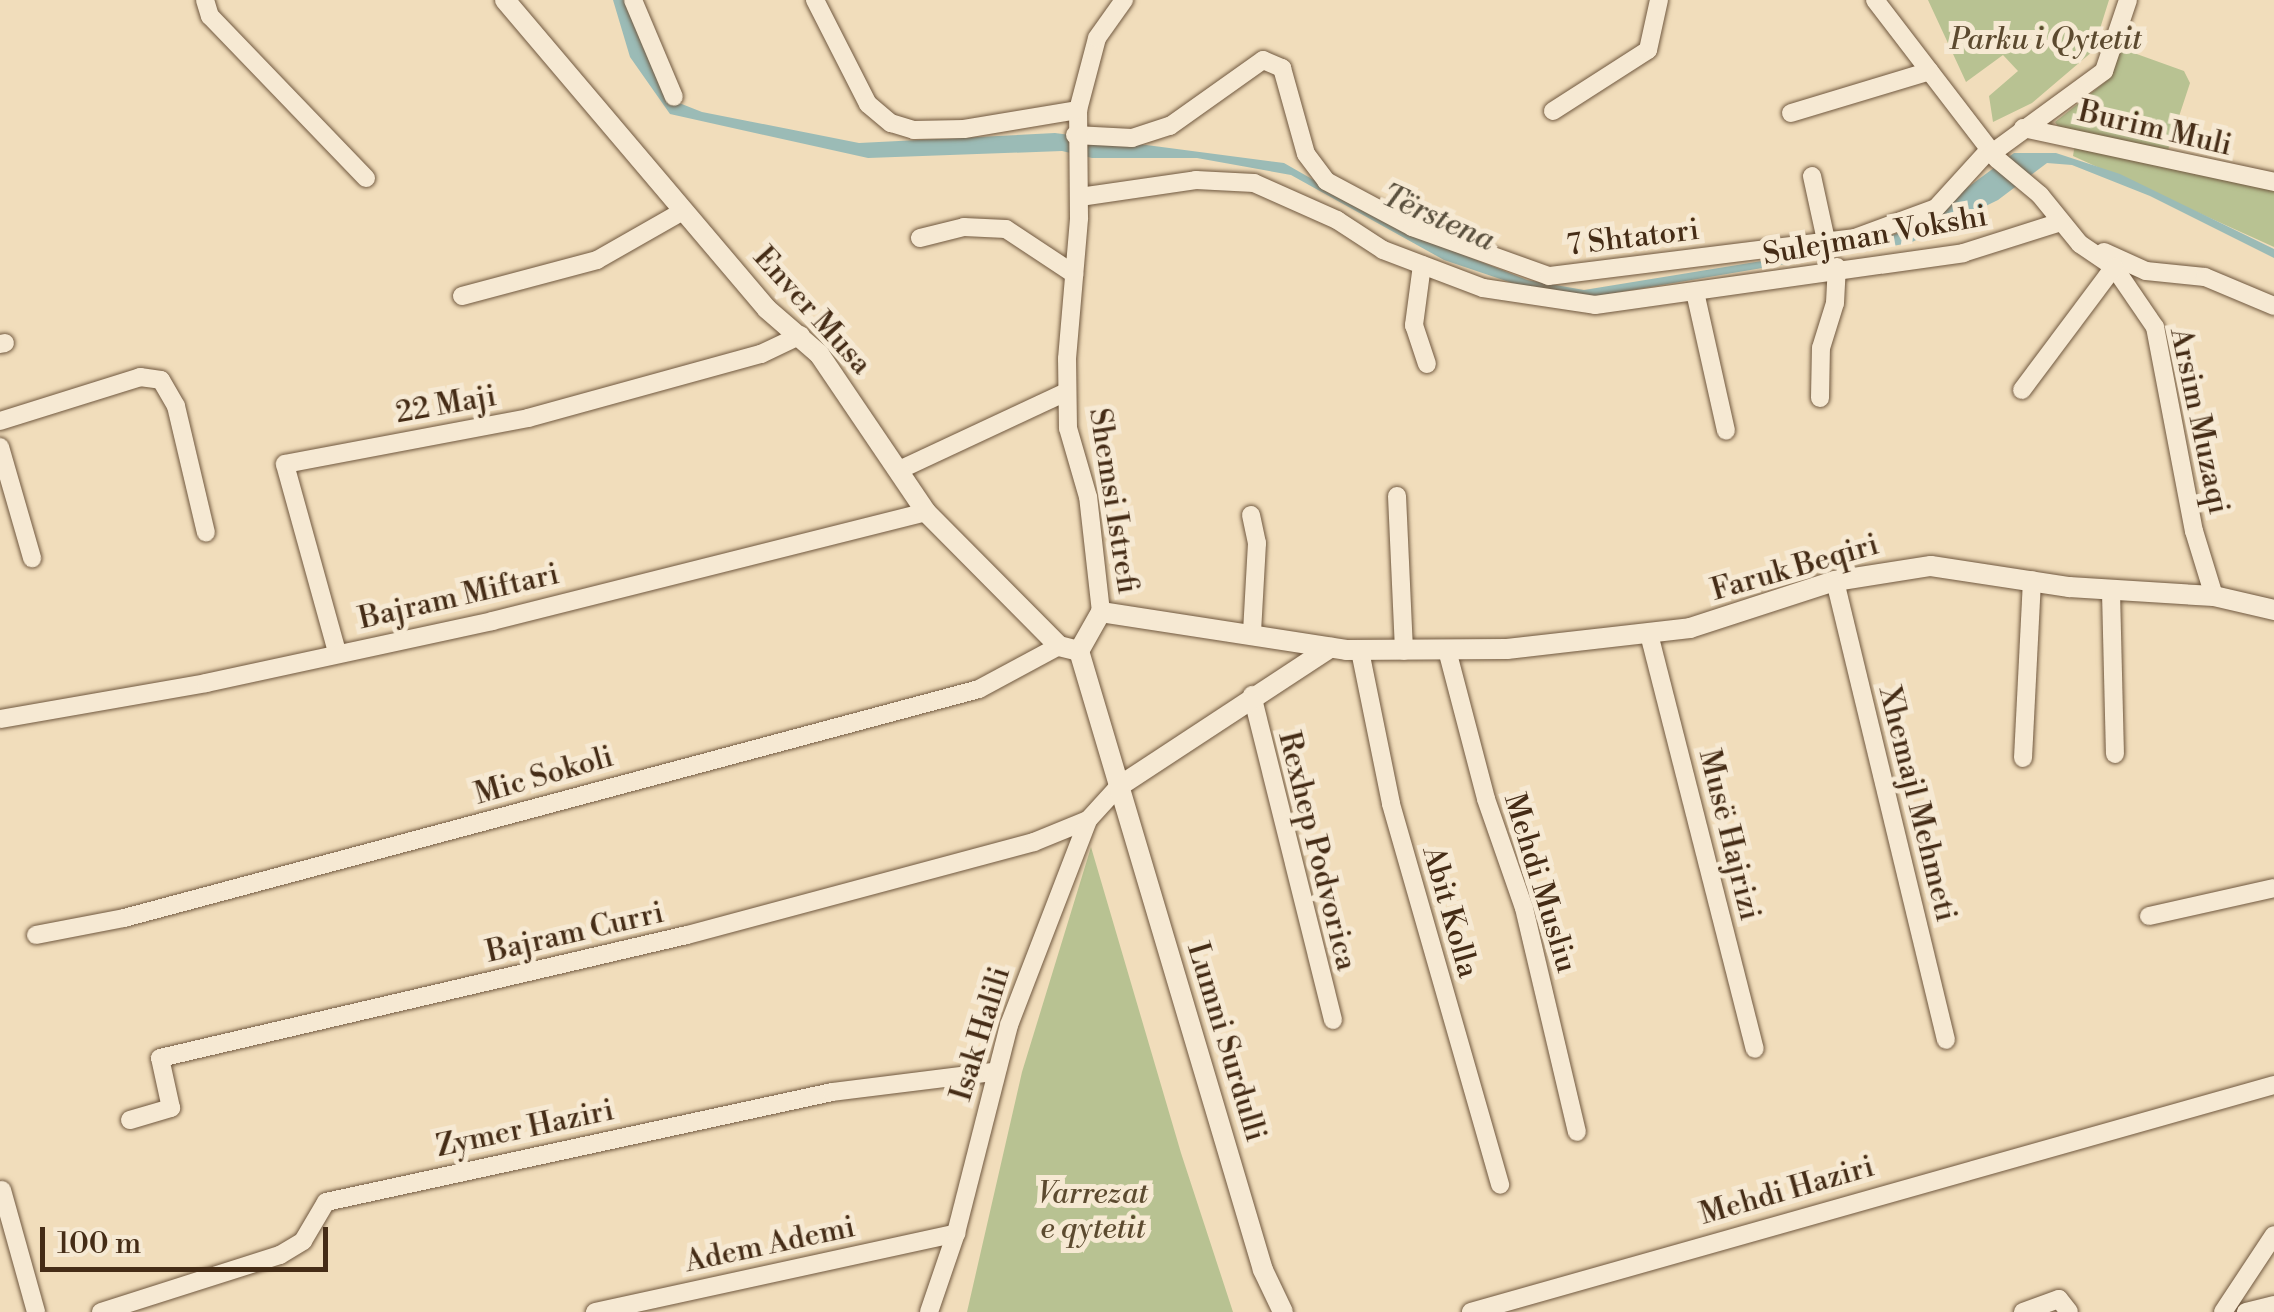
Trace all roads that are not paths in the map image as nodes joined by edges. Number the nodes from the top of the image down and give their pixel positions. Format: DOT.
graph roads {
  1 [pos="204,0"];
  2 [pos="505,0"];
  3 [pos="633,0"];
  4 [pos="815,0"];
  5 [pos="1124,0"];
  6 [pos="1659,0"];
  7 [pos="1875,0"];
  8 [pos="2128,0"];
  9 [pos="1930,71"];
  10 [pos="674,97"];
  11 [pos="1078,110"];
  12 [pos="1554,111"];
  13 [pos="1791,112"];
  14 [pos="2023,128"];
  15 [pos="1075,135"];
  16 [pos="1993,154"];
  17 [pos="1812,176"];
  18 [pos="366,178"];
  19 [pos="2274,182"];
  20 [pos="1080,197"];
  21 [pos="683,211"];
  22 [pos="2062,222"];
  23 [pos="920,238"];
  24 [pos="1826,240"];
  25 [pos="2080,244"];
  26 [pos="1422,265"];
  27 [pos="1837,267"];
  28 [pos="2114,267"];
  29 [pos="1074,274"];
  30 [pos="1696,292"];
  31 [pos="462,296"];
  32 [pos="2274,306"];
  33 [pos="801,335"];
  34 [pos="1428,364"];
  35 [pos="2022,390"];
  36 [pos="1066,392"];
  37 [pos="1820,398"];
  38 [pos="0,420"];
  39 [pos="1726,431"];
  40 [pos="0,447"];
  41 [pos="899,470"];
  42 [pos="1397,496"];
  43 [pos="926,512"];
  44 [pos="1251,515"];
  45 [pos="206,533"];
  46 [pos="32,558"];
  47 [pos="2032,580"];
  48 [pos="1835,581"];
  49 [pos="2111,592"];
  50 [pos="2214,596"];
  51 [pos="2274,610"];
  52 [pos="1102,612"];
  53 [pos="1261,634"];
  54 [pos="1649,634"];
  55 [pos="1069,648"];
  56 [pos="1330,648"];
  57 [pos="1447,650"];
  58 [pos="1360,651"];
  59 [pos="337,652"];
  60 [pos="1404,652"];
  61 [pos="1273,680"];
  62 [pos="1252,695"];
  63 [pos="0,719"];
  64 [pos="2115,754"];
  65 [pos="2022,758"];
  66 [pos="1118,787"];
  67 [pos="1088,820"];
  68 [pos="2274,888"];
  69 [pos="2150,916"];
  70 [pos="36,935"];
  71 [pos="1332,1020"];
  72 [pos="1946,1040"];
  73 [pos="1755,1049"];
  74 [pos="992,1072"];
  75 [pos="2274,1086"];
  76 [pos="130,1120"];
  77 [pos="1577,1132"];
  78 [pos="1500,1185"];
  79 [pos="2,1190"];
  80 [pos="956,1233"];
  81 [pos="2274,1235"];
  82 [pos="2274,1304"];
  83 [pos="36,1312"];
  84 [pos="101,1312"];
  85 [pos="596,1312"];
  86 [pos="929,1312"];
  87 [pos="1284,1312"];
  88 [pos="1472,1312"];
  89 [pos="2023,1312"];
  90 [pos="2069,1312"];
  91 [pos="2223,1312"];
  92 [pos="2246,1312"];
  1 -- 18 [label="street"];
  2 -- 21 [label="street, Enver Musa"];
  3 -- 10 [label="street"];
  4 -- 11 [label="street"];
  5 -- 11 [label="street, Shemsi Istrefi"];
  6 -- 12 [label="street"];
  7 -- 9 [label="street, Arsim Muzaqi"];
  8 -- 14 [label="street, 7 Shtatori"];
  9 -- 13 [label="street"];
  9 -- 16 [label="street, Arsim Muzaqi"];
  11 -- 15 [label="street, Shemsi Istrefi"];
  14 -- 16 [label="street, 7 Shtatori"];
  14 -- 19 [label="street, Burim Muli"];
  15 -- 20 [label="street, Shemsi Istrefi"];
  15 -- 24 [label="street, 7 Shtatori"];
  16 -- 22 [label="street, Arsim Muzaqi"];
  16 -- 24 [label="street, 7 Shtatori"];
  17 -- 24 [label="street"];
  20 -- 26 [label="street, Sulejman Vokshi"];
  20 -- 29 [label="street, Shemsi Istrefi"];
  21 -- 31 [label="street"];
  21 -- 33 [label="street, Enver Musa"];
  22 -- 25 [label="street, Arsim Muzaqi"];
  22 -- 27 [label="street, Sulejman Vokshi"];
  23 -- 29 [label="street"];
  25 -- 28 [label="street, Arsim Muzaqi"];
  25 -- 32 [label="street"];
  26 -- 30 [label="street, Sulejman Vokshi"];
  26 -- 34 [label="street"];
  27 -- 30 [label="street, Sulejman Vokshi"];
  27 -- 37 [label="street"];
  28 -- 35 [label="street"];
  28 -- 50 [label="street, Arsim Muzaqi"];
  29 -- 36 [label="street, Shemsi Istrefi"];
  30 -- 39 [label="street"];
  33 -- 41 [label="street, Enver Musa"];
  33 -- 59 [label="street, 22 Maji"];
  36 -- 41 [label="street"];
  36 -- 52 [label="street, Shemsi Istrefi"];
  38 -- 45 [label="street"];
  40 -- 46 [label="street"];
  41 -- 43 [label="street, Enver Musa"];
  42 -- 60 [label="street"];
  43 -- 55 [label="street, Enver Musa"];
  43 -- 59 [label="street, Bajram Miftari"];
  44 -- 53 [label="street"];
  47 -- 48 [label="street, Faruk Beqiri"];
  47 -- 49 [label="street, Faruk Beqiri"];
  47 -- 65 [label="street"];
  48 -- 54 [label="street, Faruk Beqiri"];
  48 -- 72 [label="street, Xhemajl Mehmeti"];
  49 -- 50 [label="street, Faruk Beqiri"];
  49 -- 64 [label="street"];
  50 -- 51 [label="street, Faruk Beqiri"];
  52 -- 53 [label="street, Faruk Beqiri"];
  52 -- 55 [label="street, Shemsi Istrefi"];
  53 -- 56 [label="street, Faruk Beqiri"];
  53 -- 61 [label="street"];
  54 -- 57 [label="street, Faruk Beqiri"];
  54 -- 73 [label="street, Musë Hajrizi"];
  55 -- 66 [label="street"];
  55 -- 70 [label="street, Mic Sokoli"];
  56 -- 58 [label="street, Faruk Beqiri"];
  56 -- 61 [label="street"];
  57 -- 60 [label="street, Faruk Beqiri"];
  57 -- 77 [label="street, Mehdi Musliu"];
  58 -- 60 [label="street, Faruk Beqiri"];
  58 -- 78 [label="street, Abit Kolla"];
  59 -- 63 [label="street, Bajram Miftari"];
  61 -- 62 [label="street"];
  62 -- 66 [label="street"];
  62 -- 71 [label="street, Rexhep Podvorica"];
  66 -- 67 [label="street, Isak Halili"];
  66 -- 87 [label="street, Lumni Surdulli"];
  67 -- 74 [label="street, Isak Halili"];
  67 -- 76 [label="street, Bajram Curri"];
  68 -- 69 [label="street"];
  74 -- 80 [label="street, Isak Halili"];
  74 -- 84 [label="street, Zymer Haziri"];
  75 -- 88 [label="street, Mehdi Haziri"];
  79 -- 83 [label="street"];
  80 -- 85 [label="street, Adem Ademi"];
  80 -- 86 [label="street, Isak Halili"];
  81 -- 91 [label="street"];
  82 -- 92 [label="street"];
  89 -- 90 [label="street"];
}
